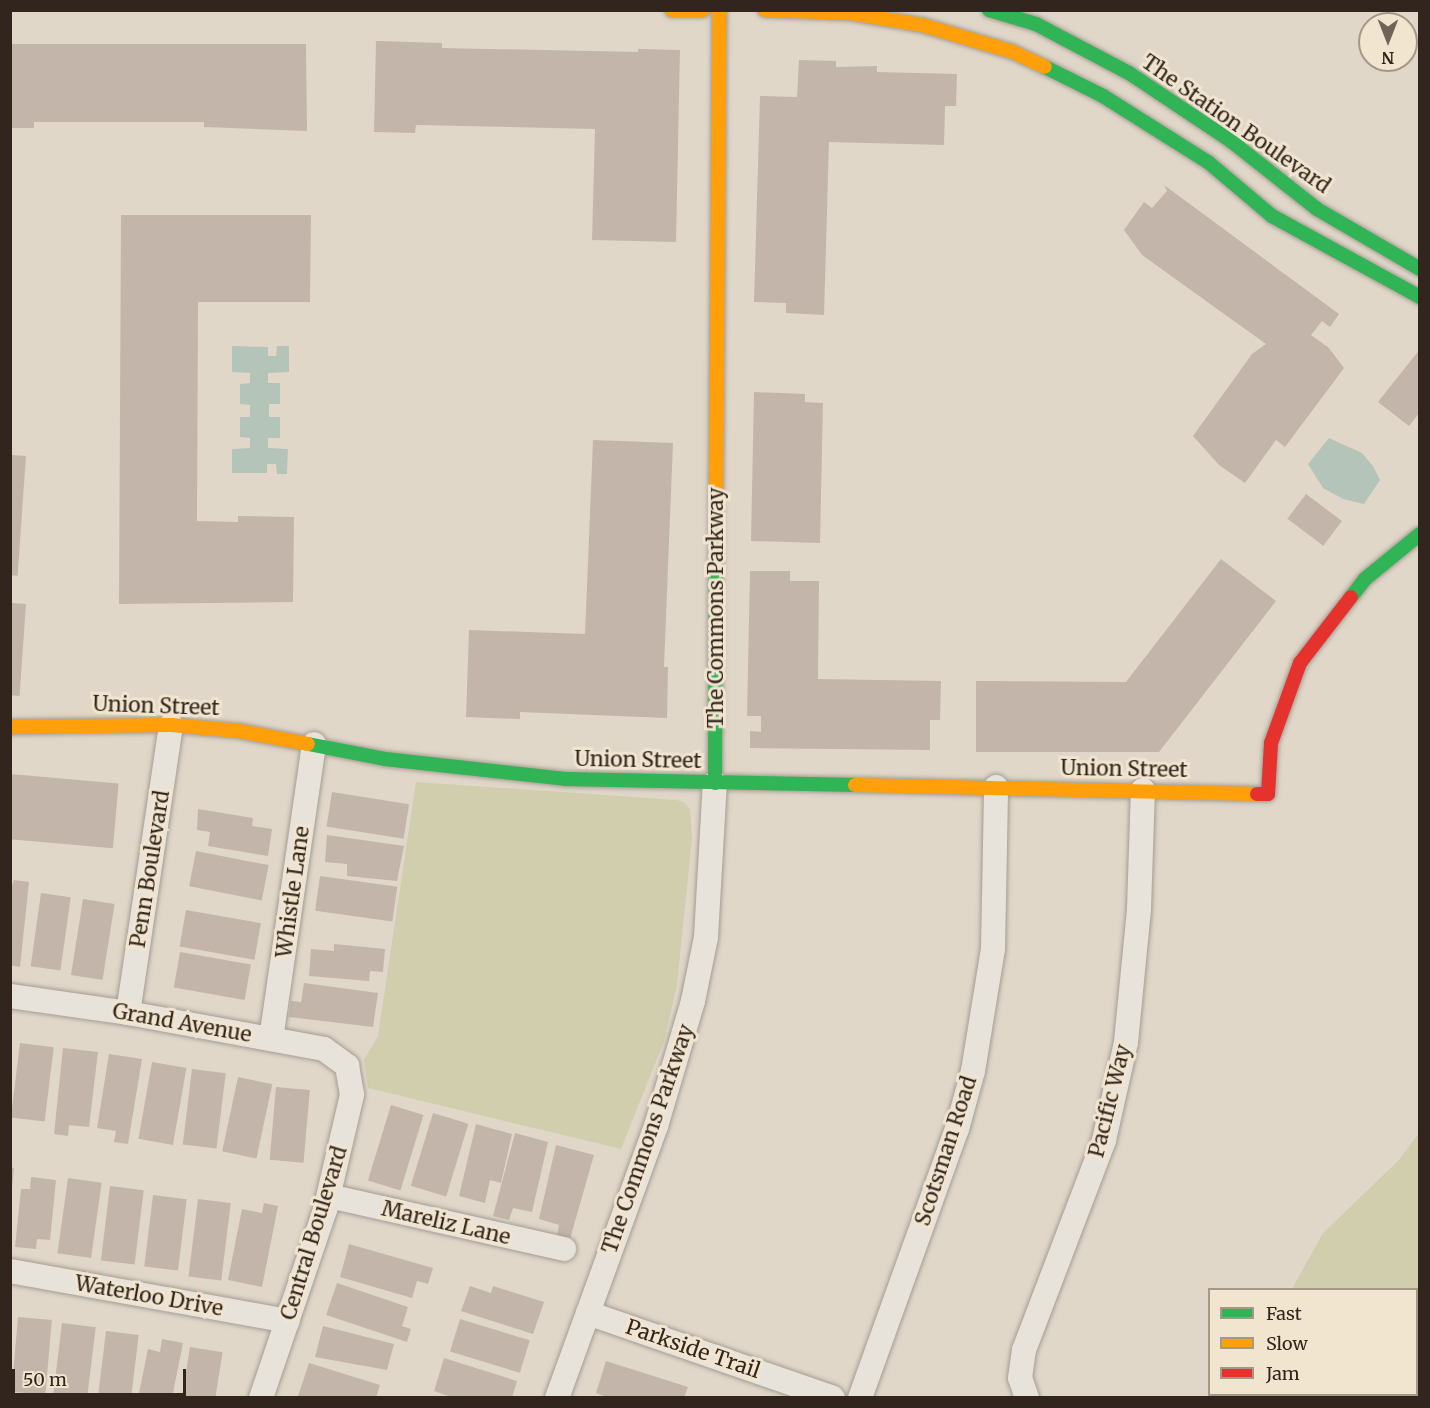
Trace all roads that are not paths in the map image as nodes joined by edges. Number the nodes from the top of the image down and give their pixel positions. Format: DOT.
graph roads {
  1 [pos="672,10"];
  2 [pos="703,10"];
  3 [pos="719,10"];
  4 [pos="765,10"];
  5 [pos="989,10"];
  6 [pos="1419,269"];
  7 [pos="1419,297"];
  8 [pos="1419,534"];
  9 [pos="171,725"];
  10 [pos="10,727"];
  11 [pos="314,744"];
  12 [pos="715,783"];
  13 [pos="996,787"];
  14 [pos="1143,790"];
  15 [pos="10,996"];
  16 [pos="128,1013"];
  17 [pos="271,1039"];
  18 [pos="347,1066"];
  19 [pos="329,1196"];
  20 [pos="564,1249"];
  21 [pos="10,1271"];
  22 [pos="588,1313"];
  23 [pos="288,1321"];
  24 [pos="261,1398"];
  25 [pos="557,1398"];
  26 [pos="833,1398"];
  27 [pos="860,1398"];
  28 [pos="1026,1398"];
  1 -- 2 [label="street"];
  3 -- 12 [label="street, The Commons Parkway"];
  4 -- 7 [label="street"];
  5 -- 6 [label="street, The Station Boulevard"];
  8 -- 14 [label="street, Union Street"];
  9 -- 10 [label="street, Union Street"];
  9 -- 11 [label="street, Union Street"];
  9 -- 16 [label="street, Penn Boulevard"];
  11 -- 12 [label="street, Union Street"];
  11 -- 17 [label="street, Whistle Lane"];
  12 -- 13 [label="street, Union Street"];
  12 -- 22 [label="street, The Commons Parkway"];
  13 -- 14 [label="street, Union Street"];
  13 -- 27 [label="street, Scotsman Road"];
  14 -- 28 [label="street, Pacific Way"];
  15 -- 16 [label="street, Grand Avenue"];
  16 -- 17 [label="street, Grand Avenue"];
  17 -- 18 [label="street, Grand Avenue"];
  18 -- 19 [label="street, Central Boulevard"];
  19 -- 20 [label="street, Mareliz Lane"];
  19 -- 23 [label="street, Central Boulevard"];
  21 -- 23 [label="street, Waterloo Drive"];
  22 -- 25 [label="street, The Commons Parkway"];
  22 -- 26 [label="street, Parkside Trail"];
  23 -- 24 [label="street, Central Boulevard"];
}
